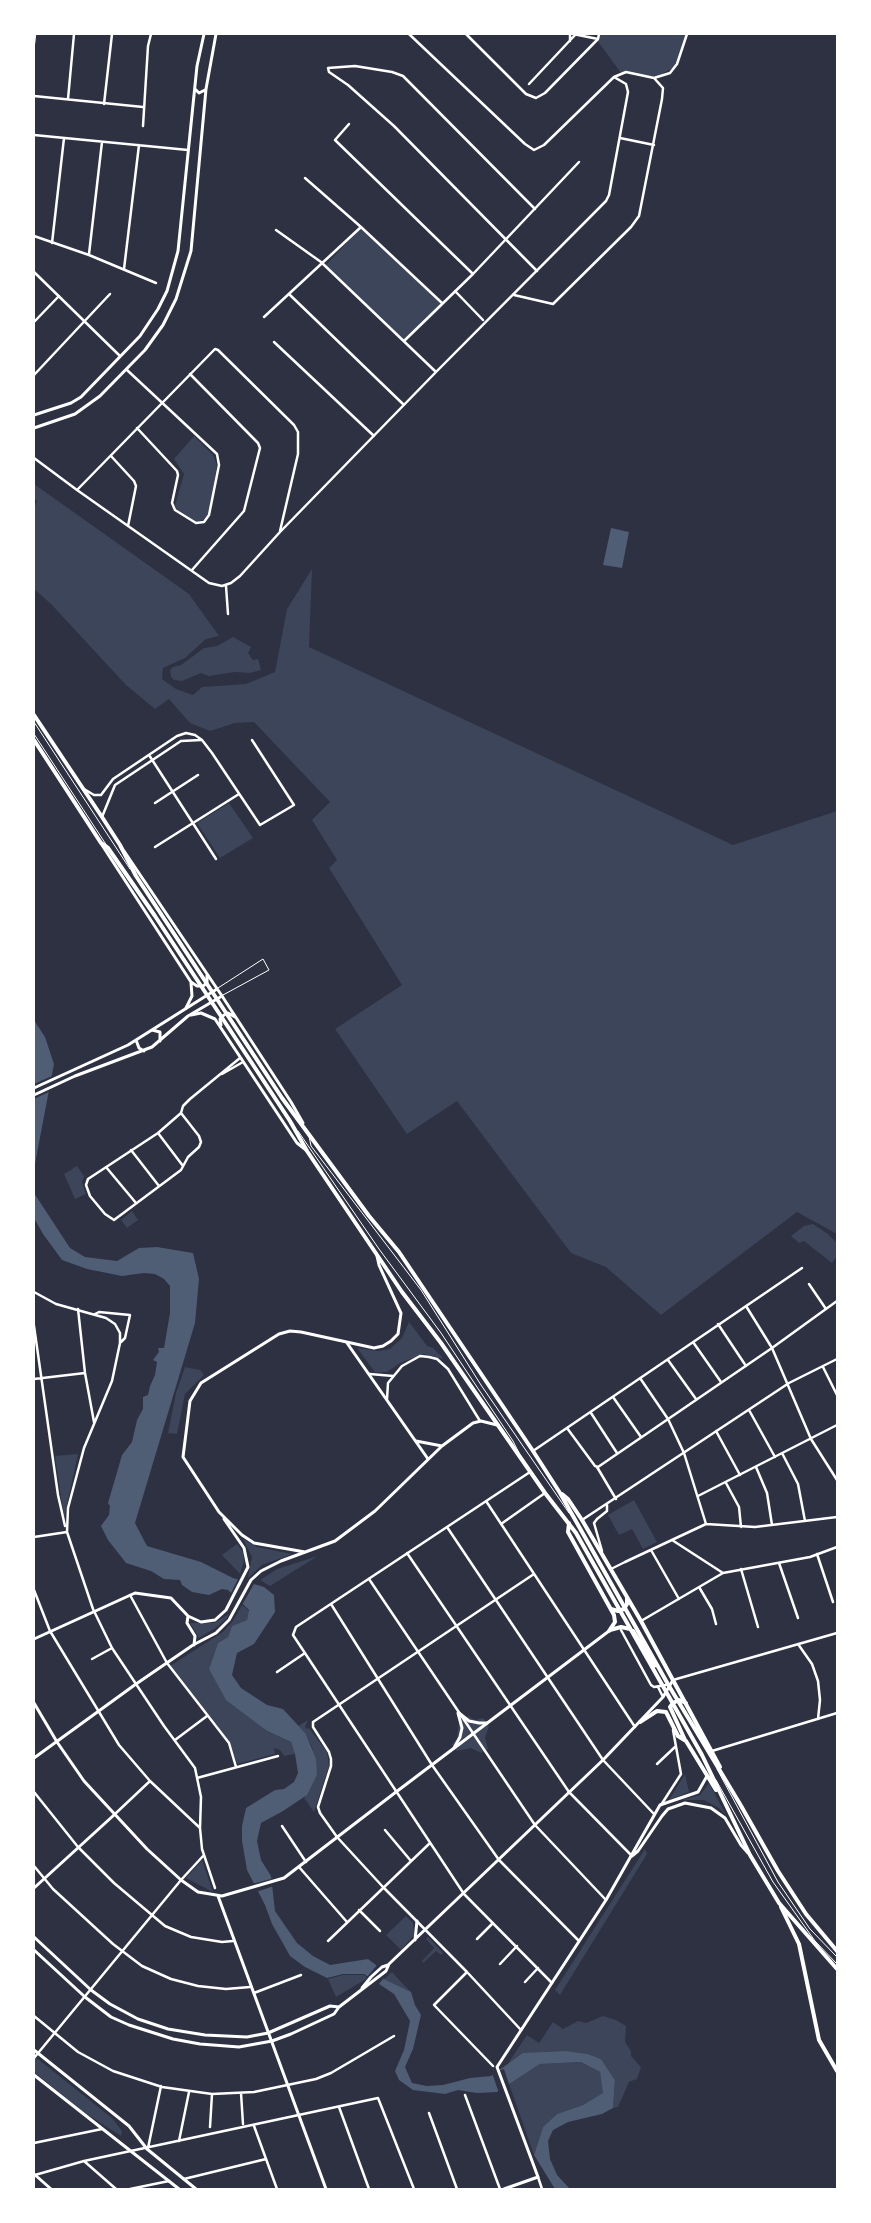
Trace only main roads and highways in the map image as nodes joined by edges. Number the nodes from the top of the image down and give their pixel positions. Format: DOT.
graph roads {
  1 [pos="34,715"];
  2 [pos="34,740"];
  3 [pos="560,1493"];
  4 [pos="569,1523"];
  5 [pos="627,1597"];
  6 [pos="611,1609"];
  7 [pos="632,1630"];
  8 [pos="654,1646"];
  9 [pos="668,1691"];
  10 [pos="686,1703"];
  11 [pos="640,1722"];
  12 [pos="686,1741"];
  13 [pos="710,1753"];
  14 [pos="728,1810"];
  15 [pos="779,1903"];
  16 [pos="837,1951"];
  17 [pos="837,1969"];
  18 [pos="837,2071"];
  1 -- 3 [label="main road"];
  2 -- 4 [label="main road"];
  3 -- 5 [label="main road"];
  3 -- 13 [label="main road"];
  4 -- 6 [label="main road"];
  4 -- 14 [label="main road"];
  5 -- 6 [label="main road"];
  5 -- 8 [label="main road"];
  6 -- 7 [label="main road"];
  7 -- 8 [label="main road"];
  7 -- 9 [label="main road"];
  8 -- 10 [label="main road"];
  10 -- 12 [label="main road"];
  10 -- 13 [label="main road"];
  11 -- 12 [label="main road"];
  12 -- 14 [label="main road"];
  13 -- 16 [label="main road"];
  14 -- 15 [label="main road"];
  15 -- 17 [label="main road"];
  15 -- 18 [label="main road"];
}
